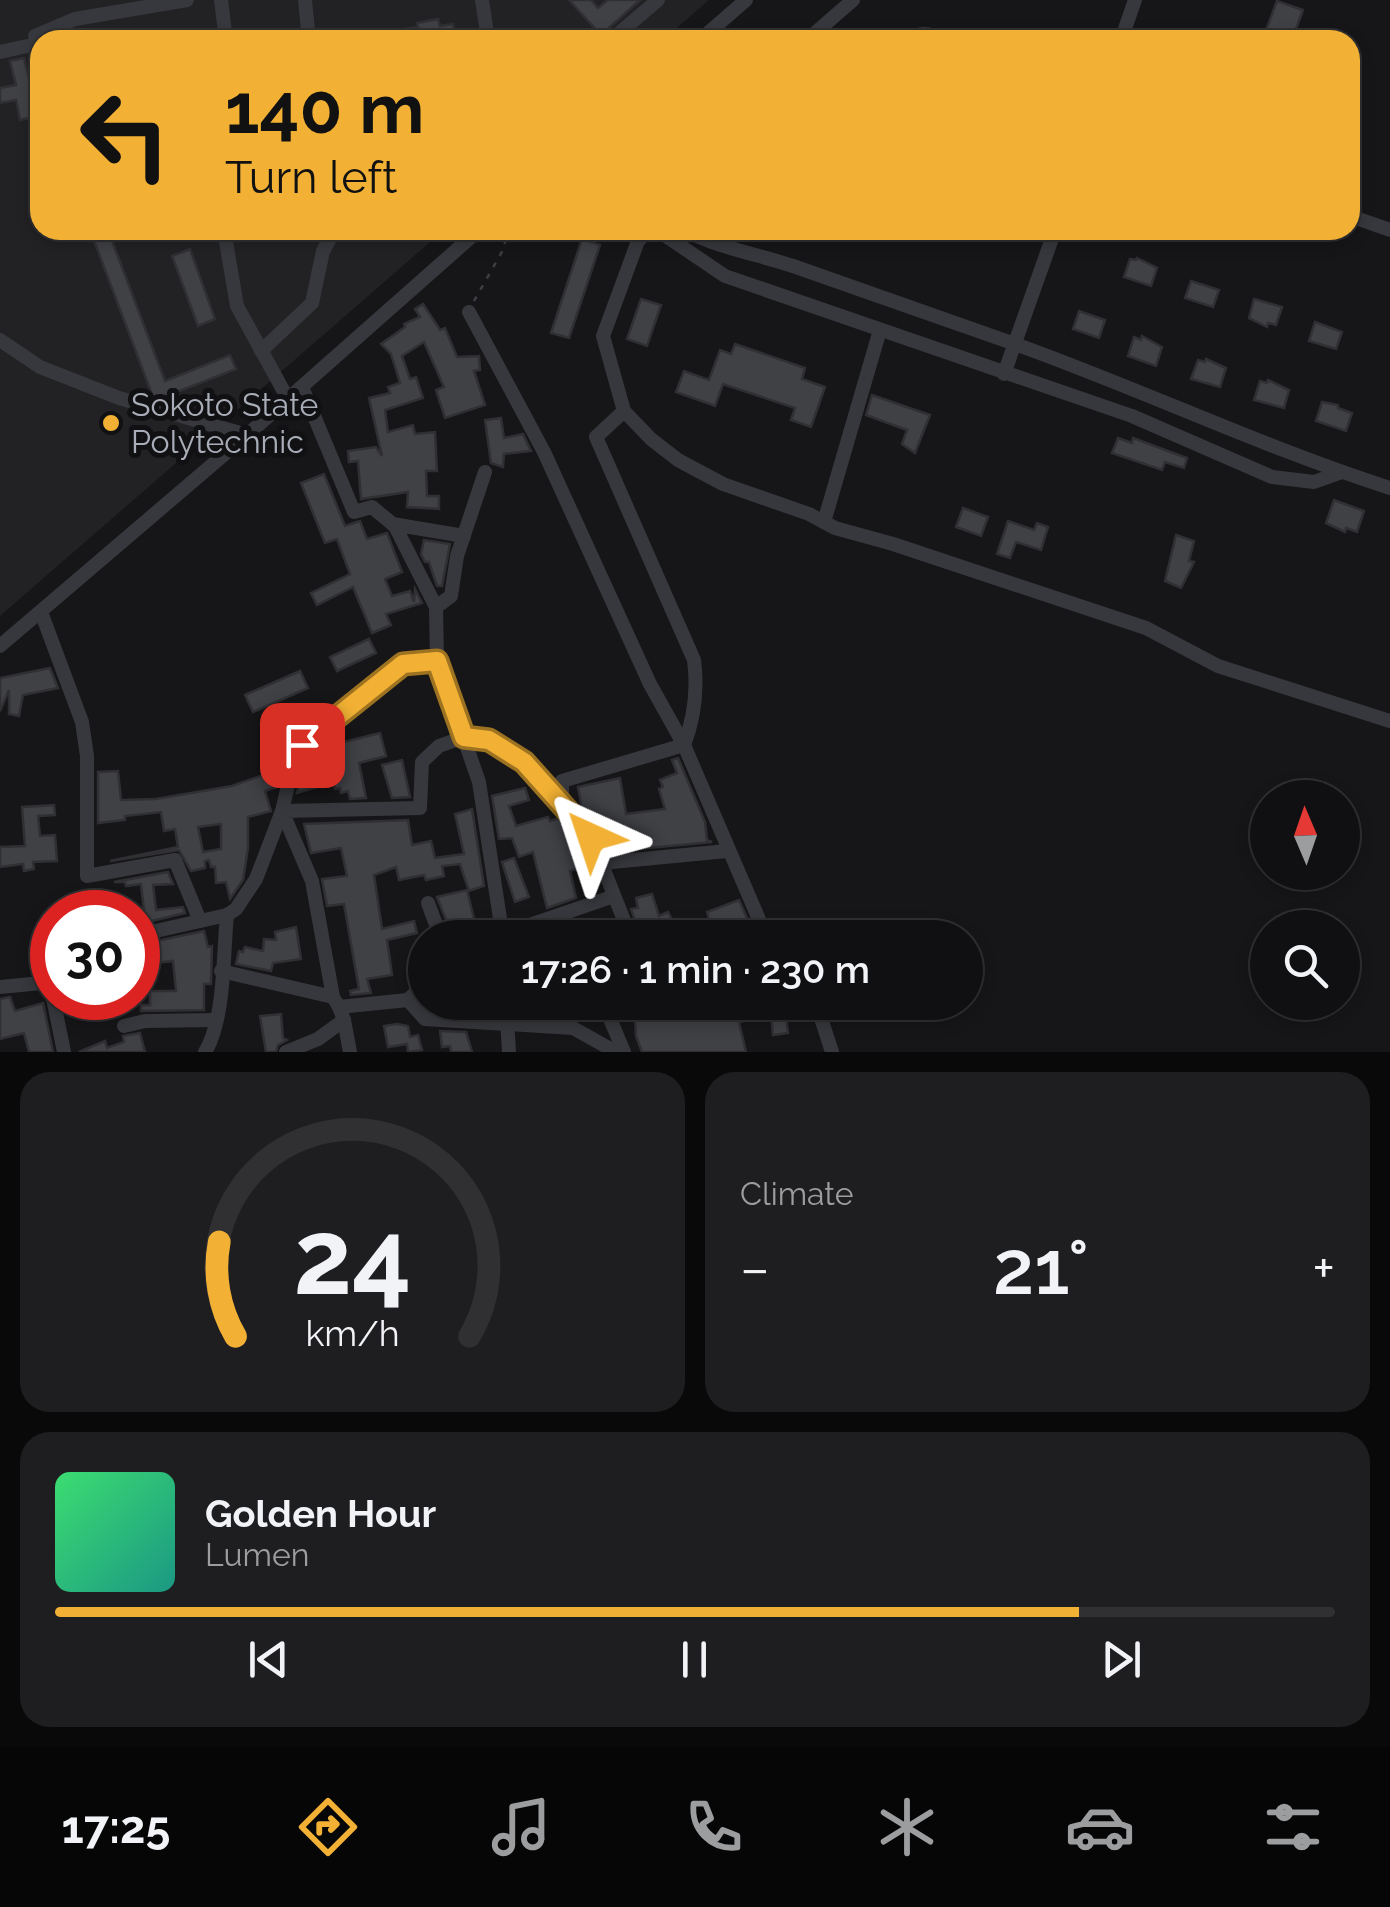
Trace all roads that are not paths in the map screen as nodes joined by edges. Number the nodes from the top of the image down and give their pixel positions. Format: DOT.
graph roads {
  1 [pos="186,0"];
  2 [pos="221,0"];
  3 [pos="305,0"];
  4 [pos="482,0"];
  5 [pos="658,0"];
  6 [pos="746,0"];
  7 [pos="853,0"];
  8 [pos="1135,0"];
  9 [pos="150,3"];
  10 [pos="49,30"];
  11 [pos="225,30"];
  12 [pos="308,30"];
  13 [pos="486,30"];
  14 [pos="623,30"];
  15 [pos="712,30"];
  16 [pos="818,30"];
  17 [pos="1124,30"];
  18 [pos="30,46"];
  19 [pos="0,52"];
  20 [pos="1360,220"];
  21 [pos="1390,230"];
  22 [pos="226,240"];
  23 [pos="329,240"];
  24 [pos="468,240"];
  25 [pos="639,240"];
  26 [pos="672,240"];
  27 [pos="705,240"];
  28 [pos="1052,240"];
  29 [pos="469,312"];
  30 [pos="880,330"];
  31 [pos="0,340"];
  32 [pos="1016,344"];
  33 [pos="261,351"];
  34 [pos="1004,374"];
  35 [pos="302,387"];
  36 [pos="288,400"];
  37 [pos="624,410"];
  38 [pos="247,435"];
  39 [pos="485,472"];
  40 [pos="1342,472"];
  41 [pos="1390,488"];
  42 [pos="824,522"];
  43 [pos="392,524"];
  44 [pos="464,536"];
  45 [pos="436,607"];
  46 [pos="41,612"];
  47 [pos="0,646"];
  48 [pos="437,661"];
  49 [pos="1390,721"];
  50 [pos="464,737"];
  51 [pos="684,744"];
  52 [pos="562,805"];
  53 [pos="282,811"];
  54 [pos="727,851"];
  55 [pos="601,862"];
  56 [pos="614,896"];
  57 [pos="428,903"];
  58 [pos="227,915"];
  59 [pos="434,920"];
  60 [pos="498,920"];
  61 [pos="546,920"];
  62 [pos="624,920"];
  63 [pos="759,920"];
  64 [pos="200,922"];
  65 [pos="160,930"];
  66 [pos="221,971"];
  67 [pos="30,984"];
  68 [pos="0,987"];
  69 [pos="408,1000"];
  70 [pos="338,1008"];
  71 [pos="57,1020"];
  72 [pos="216,1020"];
  73 [pos="441,1020"];
  74 [pos="506,1020"];
  75 [pos="564,1020"];
  76 [pos="611,1020"];
  77 [pos="822,1020"];
  78 [pos="506,1024"];
  79 [pos="124,1026"];
  80 [pos="573,1028"];
  81 [pos="64,1052"];
  82 [pos="205,1052"];
  83 [pos="286,1052"];
  84 [pos="350,1052"];
  85 [pos="510,1052"];
  86 [pos="616,1052"];
  87 [pos="624,1052"];
  88 [pos="832,1052"];
  1 -- 9 [label="street"];
  2 -- 11 [label="street"];
  3 -- 12 [label="street"];
  4 -- 13 [label="street"];
  5 -- 14 [label="street"];
  6 -- 15 [label="street"];
  7 -- 16 [label="street"];
  8 -- 17 [label="street"];
  9 -- 10 [label="street"];
  18 -- 19 [label="street"];
  20 -- 21 [label="street"];
  22 -- 33 [label="street"];
  23 -- 33 [label="street"];
  24 -- 35 [label="street"];
  25 -- 37 [label="street"];
  26 -- 30 [label="street"];
  27 -- 32 [label="street"];
  28 -- 32 [label="street"];
  29 -- 51 [label="street"];
  30 -- 34 [label="street"];
  30 -- 42 [label="street"];
  31 -- 38 [label="street"];
  32 -- 34 [label="street"];
  32 -- 40 [label="street"];
  33 -- 36 [label="street"];
  34 -- 40 [label="street"];
  35 -- 36 [label="street"];
  35 -- 43 [label="street"];
  36 -- 38 [label="street"];
  37 -- 42 [label="street"];
  37 -- 51 [label="street"];
  38 -- 46 [label="street"];
  39 -- 44 [label="street"];
  40 -- 41 [label="street"];
  42 -- 49 [label="street"];
  43 -- 44 [label="street"];
  43 -- 45 [label="street"];
  44 -- 45 [label="street"];
  45 -- 48 [label="street"];
  46 -- 47 [label="street"];
  46 -- 64 [label="street"];
  48 -- 50 [label="street"];
  48 -- 53 [label="street"];
  50 -- 52 [label="street"];
  50 -- 53 [label="street"];
  50 -- 60 [label="street"];
  51 -- 52 [label="street"];
  51 -- 54 [label="street"];
  52 -- 55 [label="street"];
  53 -- 58 [label="street"];
  53 -- 70 [label="street"];
  54 -- 55 [label="street"];
  54 -- 63 [label="street"];
  55 -- 56 [label="street"];
  56 -- 61 [label="street"];
  56 -- 62 [label="street"];
  57 -- 59 [label="street"];
  58 -- 64 [label="street"];
  58 -- 66 [label="street"];
  64 -- 65 [label="street"];
  66 -- 70 [label="street"];
  66 -- 72 [label="street"];
  67 -- 68 [label="street"];
  69 -- 70 [label="street"];
  70 -- 83 [label="street"];
  70 -- 84 [label="street"];
  71 -- 81 [label="street"];
  72 -- 79 [label="street"];
  72 -- 82 [label="street"];
  73 -- 78 [label="street"];
  74 -- 78 [label="street"];
  75 -- 80 [label="street"];
  76 -- 87 [label="street"];
  77 -- 88 [label="street"];
  78 -- 80 [label="street"];
  78 -- 85 [label="street"];
  80 -- 86 [label="street"];
}
